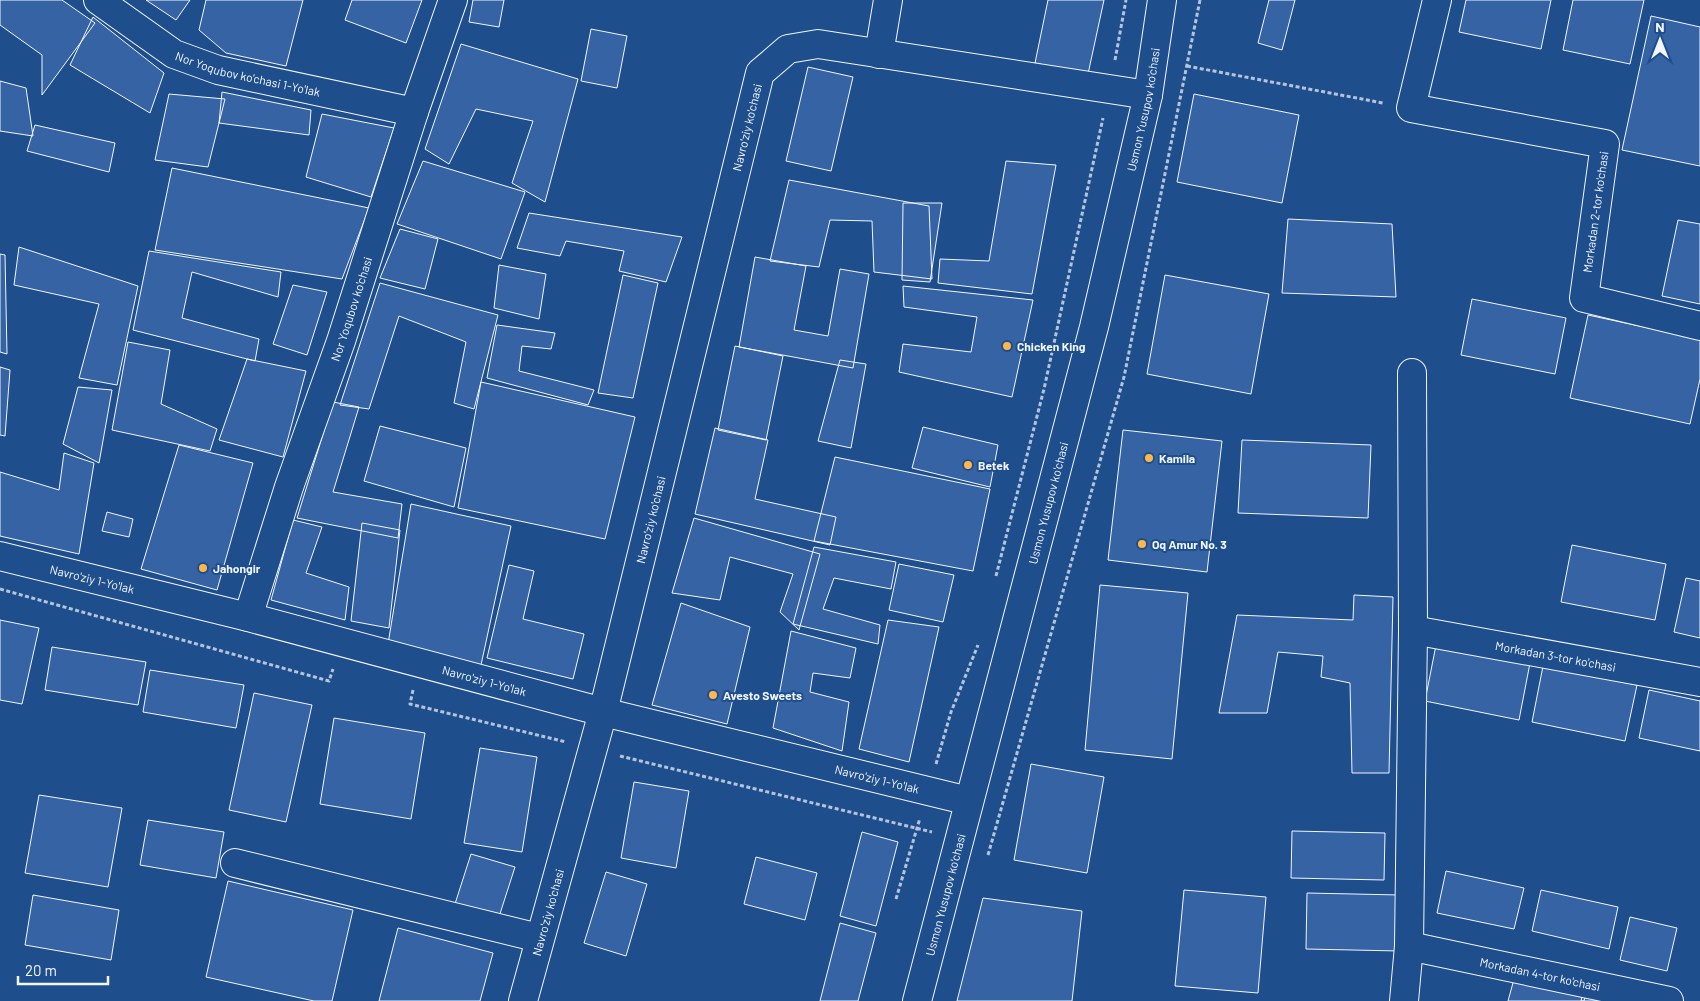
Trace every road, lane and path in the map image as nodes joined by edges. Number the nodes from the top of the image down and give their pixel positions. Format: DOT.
graph roads {
  1 [pos="98,0"];
  2 [pos="453,0"];
  3 [pos="888,0"];
  4 [pos="1126,0"];
  5 [pos="1162,0"];
  6 [pos="1200,0"];
  7 [pos="1437,0"];
  8 [pos="879,54"];
  9 [pos="1152,60"];
  10 [pos="1187,66"];
  11 [pos="1109,89"];
  12 [pos="1148,95"];
  13 [pos="1411,108"];
  14 [pos="414,112"];
  15 [pos="1700,326"];
  16 [pos="1412,373"];
  17 [pos="0,556"];
  18 [pos="995,580"];
  19 [pos="0,589"];
  20 [pos="248,617"];
  21 [pos="1412,630"];
  22 [pos="980,637"];
  23 [pos="419,663"];
  24 [pos="329,681"];
  25 [pos="1700,682"];
  26 [pos="603,712"];
  27 [pos="951,712"];
  28 [pos="592,749"];
  29 [pos="969,801"];
  30 [pos="959,838"];
  31 [pos="234,863"];
  32 [pos="539,938"];
  33 [pos="1410,946"];
  34 [pos="523,1001"];
  35 [pos="916,1001"];
  36 [pos="1404,1001"];
  37 [pos="1669,1001"];
  1 -- 14 [label="street, Nor Yoqubov ko'chasi 1-Yo'lak"];
  2 -- 14 [label="street, Nor Yoqubov ko'chasi"];
  3 -- 8 [label="street"];
  4 -- 11 [label="path"];
  5 -- 9 [label="street, Usmon Yusupov ko'chasi"];
  6 -- 10 [label="path"];
  7 -- 13 [label="street"];
  8 -- 11 [label="street"];
  8 -- 26 [label="street, Navro'ziy ko'chasi"];
  9 -- 10 [label="path"];
  9 -- 12 [label="street, Usmon Yusupov ko'chasi"];
  10 -- 13 [label="path"];
  10 -- 30 [label="path"];
  11 -- 12 [label="street"];
  11 -- 18 [label="path"];
  12 -- 29 [label="street, Usmon Yusupov ko'chasi"];
  13 -- 15 [label="street, Morkadan 2-tor ko'chasi"];
  14 -- 20 [label="street, Nor Yoqubov ko'chasi"];
  16 -- 21 [label="street"];
  17 -- 20 [label="street, Navro'ziy 1-Yo'lak"];
  19 -- 24 [label="path"];
  20 -- 23 [label="street, Navro'ziy 1-Yo'lak"];
  21 -- 25 [label="street, Morkadan 3-tor ko'chasi"];
  21 -- 33 [label="street"];
  22 -- 27 [label="path"];
  23 -- 26 [label="street, Navro'ziy 1-Yo'lak"];
  23 -- 28 [label="path"];
  26 -- 28 [label="street, Navro'ziy ko'chasi"];
  26 -- 29 [label="street, Navro'ziy 1-Yo'lak"];
  28 -- 30 [label="path"];
  28 -- 32 [label="street, Navro'ziy ko'chasi"];
  29 -- 30 [label="street, Usmon Yusupov ko'chasi"];
  30 -- 35 [label="street, Usmon Yusupov ko'chasi"];
  31 -- 32 [label="street"];
  32 -- 34 [label="street, Navro'ziy ko'chasi"];
  33 -- 36 [label="street"];
  33 -- 37 [label="street, Morkadan 4-tor ko'chasi"];
}
